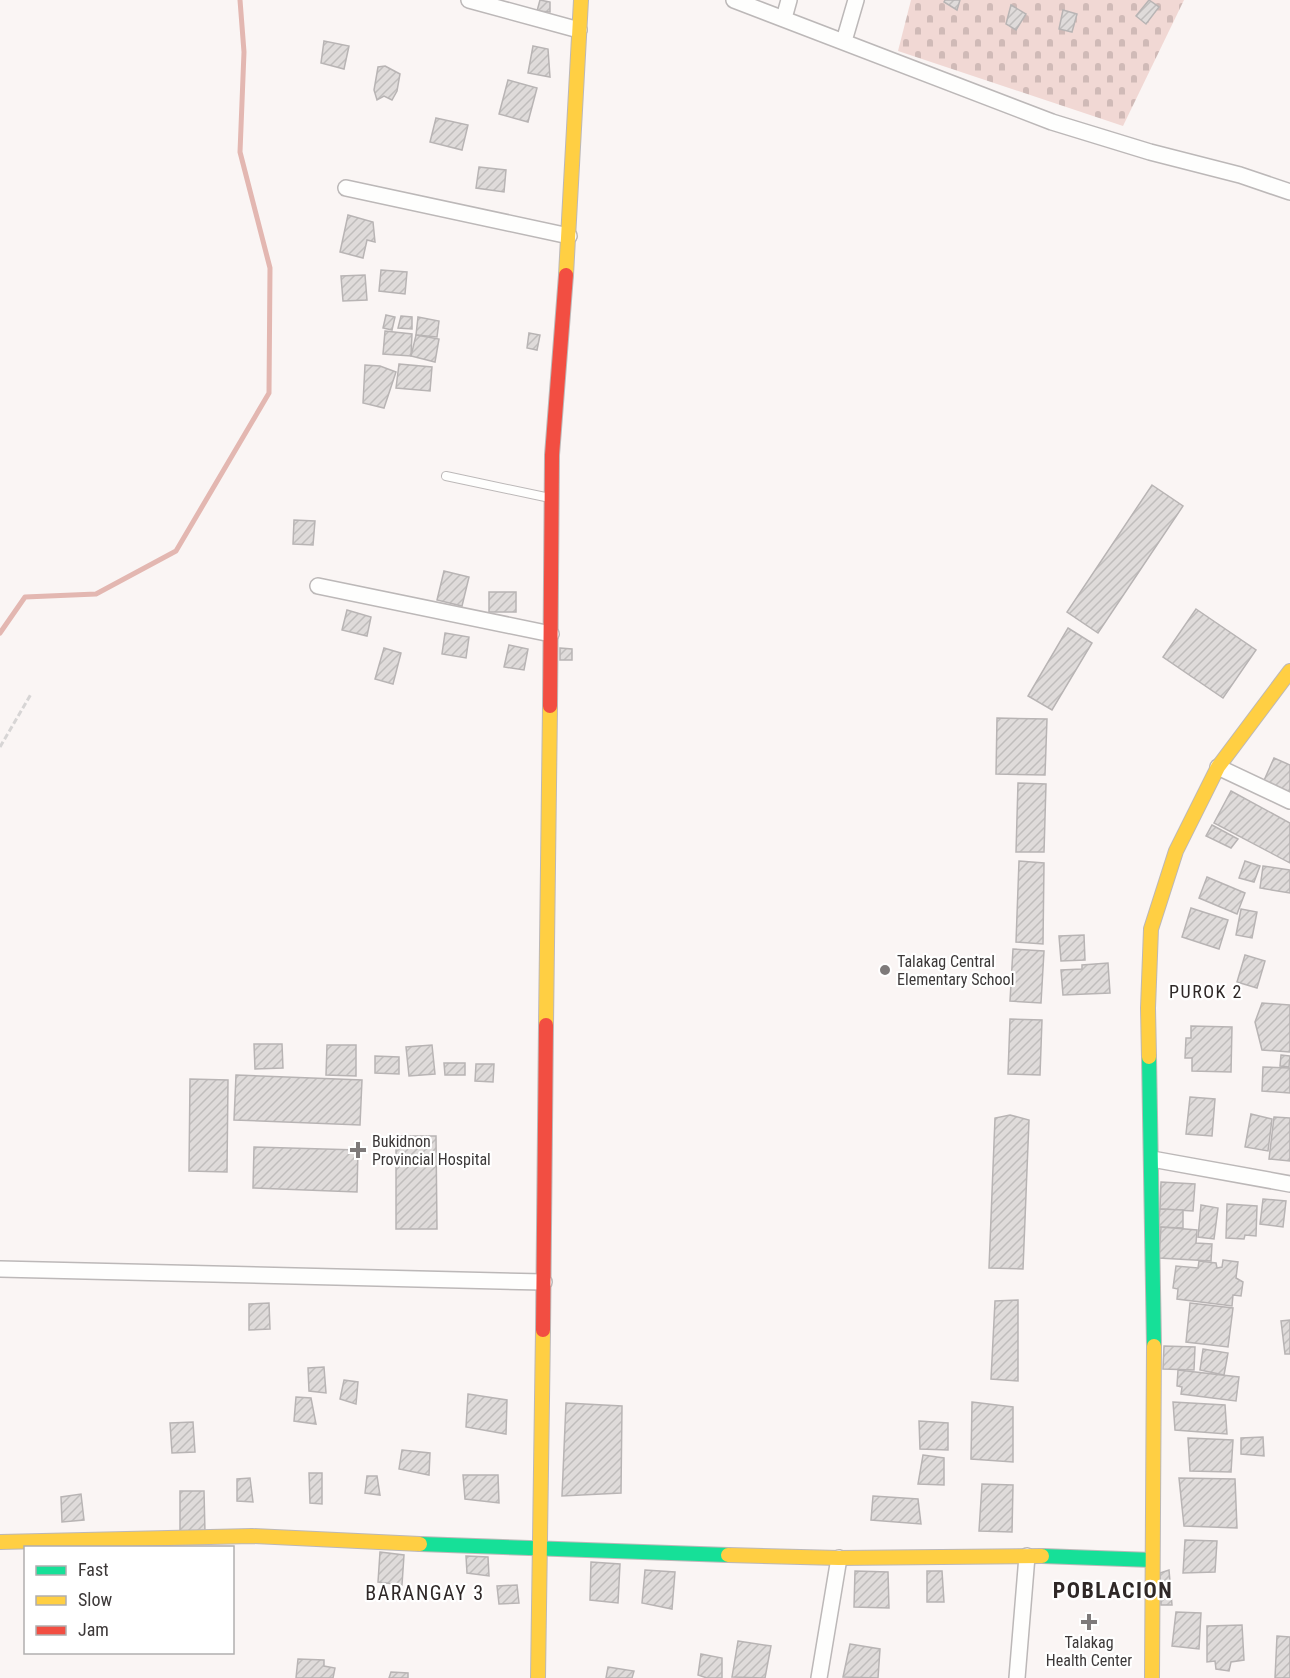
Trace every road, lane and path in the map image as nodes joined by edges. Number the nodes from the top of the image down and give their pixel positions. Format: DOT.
graph roads {
  1 [pos="469,0"];
  2 [pos="580,0"];
  3 [pos="734,0"];
  4 [pos="789,0"];
  5 [pos="856,0"];
  6 [pos="784,18"];
  7 [pos="579,30"];
  8 [pos="844,41"];
  9 [pos="346,188"];
  10 [pos="1290,192"];
  11 [pos="568,236"];
  12 [pos="446,476"];
  13 [pos="552,498"];
  14 [pos="318,586"];
  15 [pos="551,634"];
  16 [pos="1290,671"];
  17 [pos="31,694"];
  18 [pos="0,747"];
  19 [pos="1218,767"];
  20 [pos="1290,801"];
  21 [pos="1152,1159"];
  22 [pos="1290,1184"];
  23 [pos="0,1269"];
  24 [pos="544,1282"];
  25 [pos="0,1542"];
  26 [pos="540,1550"];
  27 [pos="1028,1556"];
  28 [pos="839,1558"];
  29 [pos="1152,1560"];
  30 [pos="538,1678"];
  31 [pos="819,1678"];
  32 [pos="1017,1678"];
  33 [pos="1152,1678"];
  1 -- 7 [label="street"];
  2 -- 7 [label="street"];
  3 -- 6 [label="street"];
  4 -- 6 [label="street"];
  5 -- 8 [label="street"];
  6 -- 8 [label="street"];
  7 -- 11 [label="street"];
  8 -- 10 [label="street"];
  9 -- 11 [label="street"];
  11 -- 13 [label="street"];
  12 -- 13 [label="lane"];
  13 -- 15 [label="street"];
  14 -- 15 [label="street"];
  15 -- 24 [label="street"];
  16 -- 19 [label="street"];
  17 -- 18 [label="path"];
  19 -- 20 [label="street"];
  19 -- 21 [label="street"];
  21 -- 22 [label="street"];
  21 -- 29 [label="street"];
  23 -- 24 [label="street"];
  24 -- 26 [label="street"];
  25 -- 26 [label="street"];
  26 -- 28 [label="street"];
  26 -- 30 [label="street"];
  27 -- 28 [label="street"];
  27 -- 29 [label="street"];
  27 -- 32 [label="street"];
  28 -- 31 [label="street"];
  29 -- 33 [label="street"];
}
